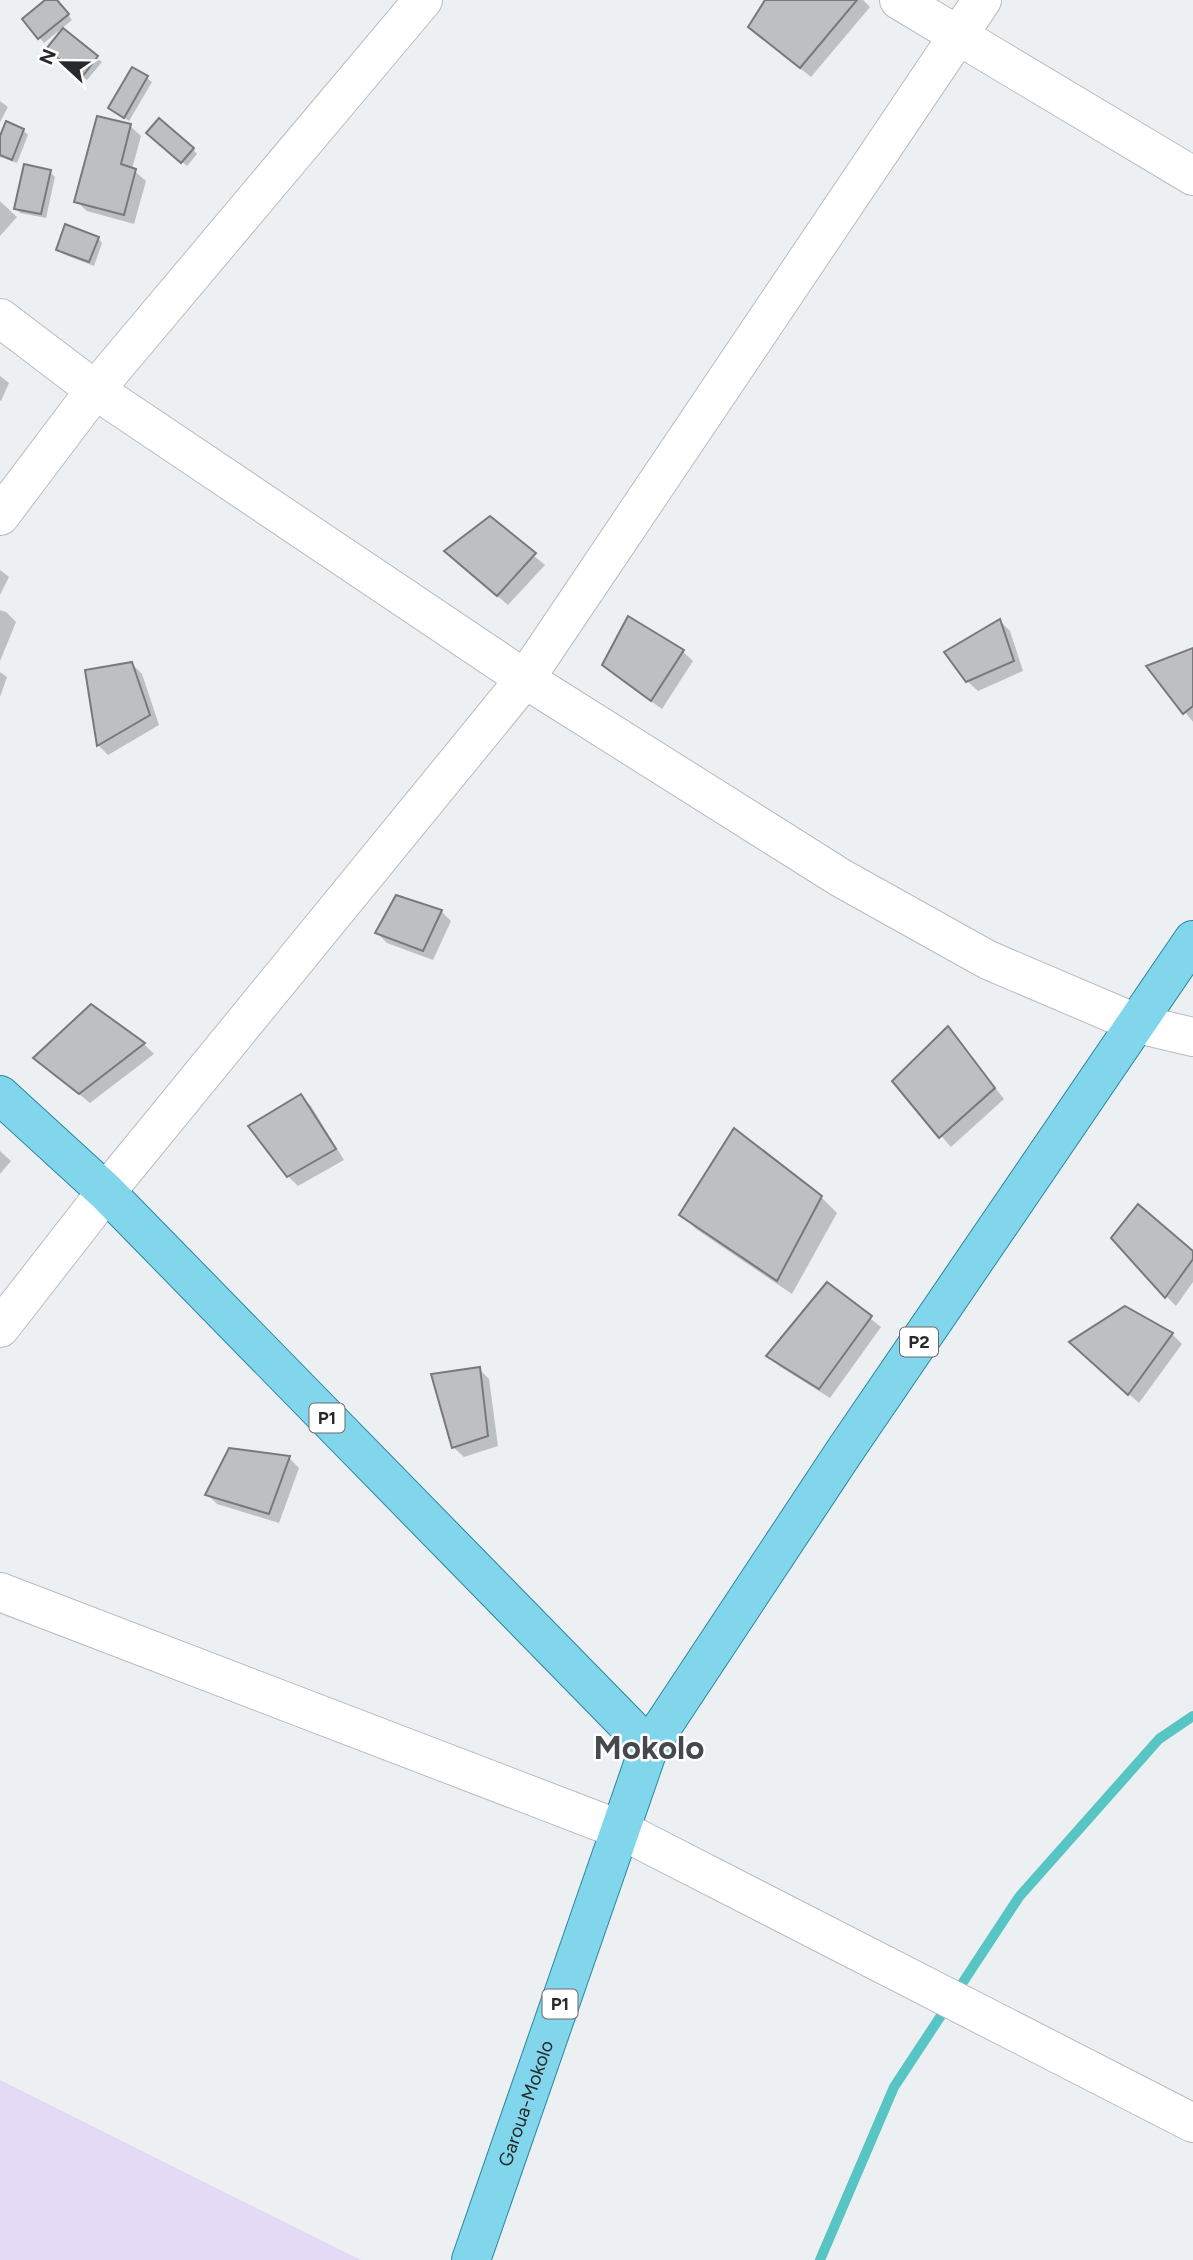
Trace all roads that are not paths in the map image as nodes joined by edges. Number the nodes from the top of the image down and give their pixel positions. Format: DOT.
graph roads {
  1 [pos="423,0"];
  2 [pos="899,0"];
  3 [pos="982,0"];
  4 [pos="958,35"];
  5 [pos="1193,176"];
  6 [pos="0,318"];
  7 [pos="95,390"];
  8 [pos="0,516"];
  9 [pos="525,679"];
  10 [pos="1193,940"];
  11 [pos="1138,1024"];
  12 [pos="1193,1037"];
  13 [pos="0,1095"];
  14 [pos="106,1192"];
  15 [pos="0,1328"];
  16 [pos="0,1592"];
  17 [pos="649,1747"];
  18 [pos="621,1830"];
  19 [pos="1193,2123"];
  20 [pos="471,2260"];
  1 -- 7 [label="street"];
  2 -- 4 [label="street"];
  3 -- 4 [label="street"];
  4 -- 5 [label="street"];
  4 -- 9 [label="street"];
  6 -- 7 [label="street"];
  7 -- 8 [label="street"];
  7 -- 9 [label="street"];
  9 -- 11 [label="street"];
  9 -- 14 [label="street"];
  10 -- 11 [label="main road, P2"];
  11 -- 12 [label="street"];
  11 -- 17 [label="main road, P2"];
  13 -- 14 [label="main road, P1"];
  14 -- 15 [label="street"];
  14 -- 17 [label="main road, P1"];
  16 -- 18 [label="street"];
  17 -- 18 [label="main road, Garoua-Mokolo / P1"];
  18 -- 19 [label="street"];
  18 -- 20 [label="main road, Garoua-Mokolo / P1"];
}
